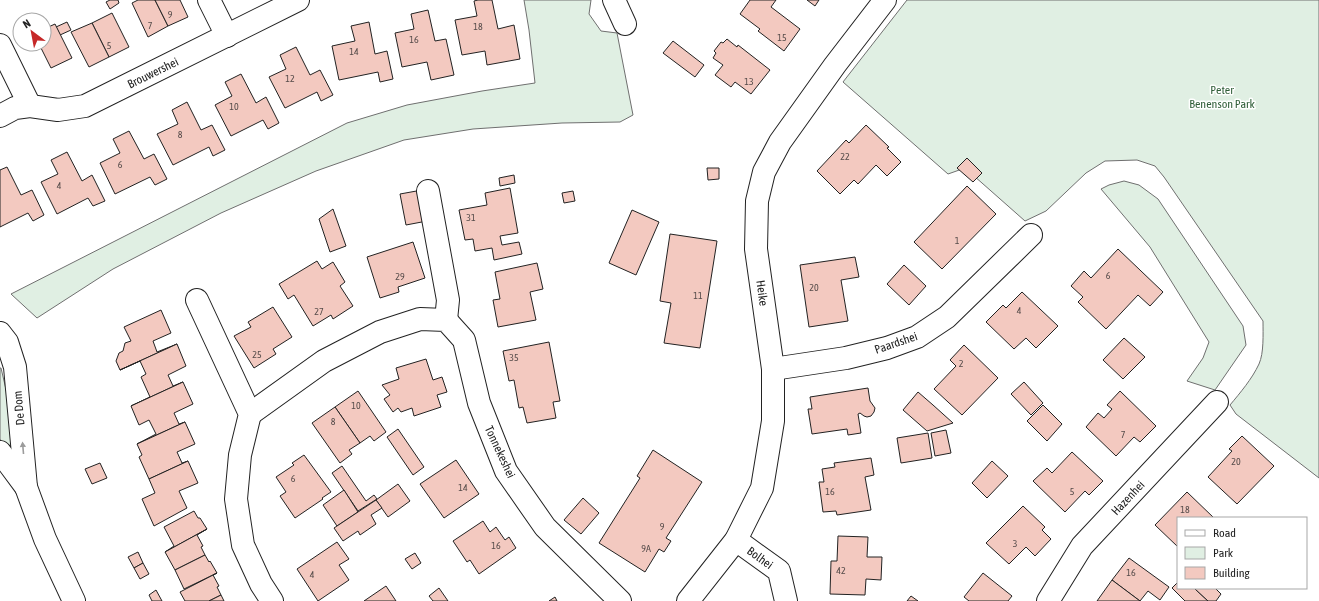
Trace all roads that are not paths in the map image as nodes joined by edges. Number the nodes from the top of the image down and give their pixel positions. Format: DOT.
graph roads {
  1 [pos="209,0"];
  2 [pos="298,0"];
  3 [pos="614,0"];
  4 [pos="885,0"];
  5 [pos="625,24"];
  6 [pos="227,36"];
  7 [pos="0,45"];
  8 [pos="30,106"];
  9 [pos="0,116"];
  10 [pos="428,191"];
  11 [pos="1031,235"];
  12 [pos="198,300"];
  13 [pos="446,320"];
  14 [pos="0,333"];
  15 [pos="773,368"];
  16 [pos="1217,402"];
  17 [pos="250,414"];
  18 [pos="0,452"];
  19 [pos="26,487"];
  20 [pos="736,540"];
  21 [pos="74,601"];
  22 [pos="272,601"];
  23 [pos="620,601"];
  24 [pos="688,601"];
  25 [pos="786,601"];
  26 [pos="1048,601"];
  1 -- 6 [label="street"];
  2 -- 6 [label="street, Brouwershei"];
  3 -- 5 [label="street"];
  4 -- 15 [label="street, Heike"];
  6 -- 8 [label="street, Brouwershei"];
  7 -- 8 [label="street"];
  8 -- 9 [label="street, Brouwershei"];
  10 -- 13 [label="street"];
  11 -- 15 [label="street, Paardshei"];
  12 -- 17 [label="street"];
  13 -- 17 [label="street"];
  13 -- 23 [label="street, Tonnekeshei"];
  19 -- 14 [label="street, De Dom, one-way"];
  15 -- 20 [label="street, Heike"];
  16 -- 26 [label="street, Hazenhei"];
  17 -- 22 [label="street"];
  18 -- 19 [label="street, De Dom"];
  19 -- 21 [label="street, De Dom"];
  20 -- 24 [label="street, Heike"];
  20 -- 25 [label="street, Bolhei"];
}
